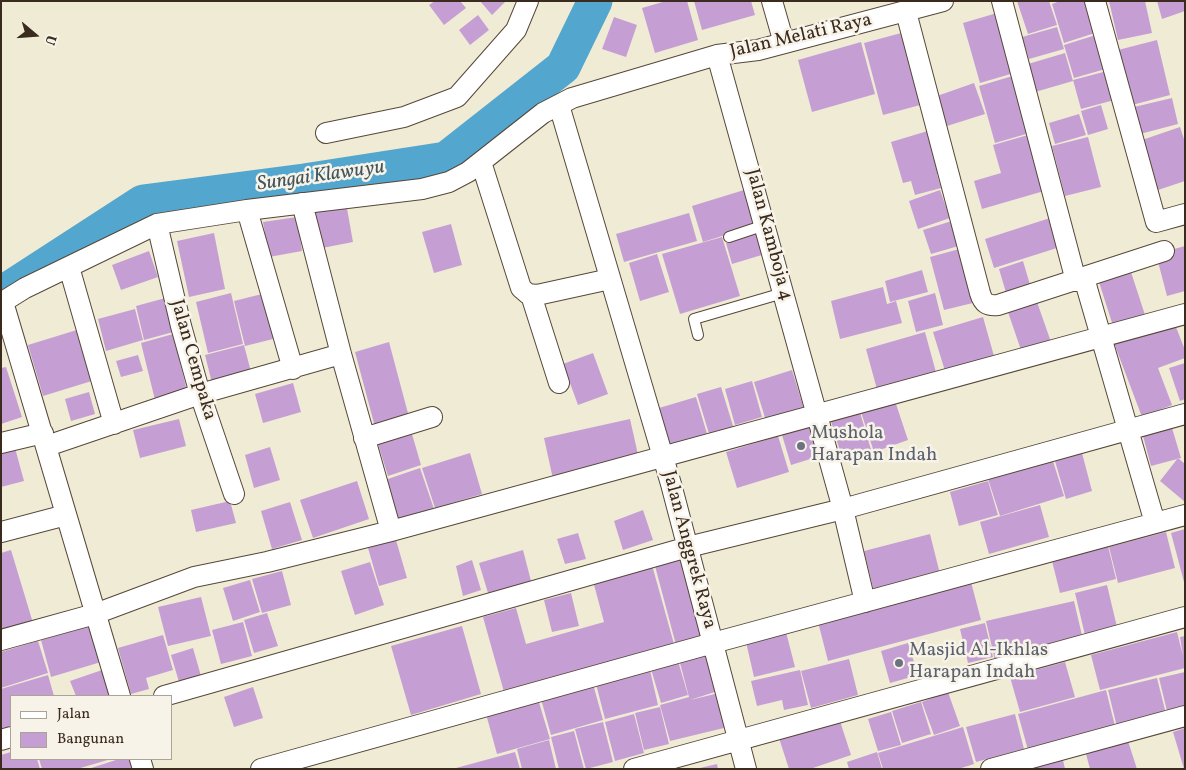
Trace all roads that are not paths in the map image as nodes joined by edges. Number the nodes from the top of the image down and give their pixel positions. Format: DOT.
graph roads {
  1 [pos="528,1"];
  2 [pos="772,1"];
  3 [pos="943,1"];
  4 [pos="1002,1"];
  5 [pos="1095,1"];
  6 [pos="906,12"];
  7 [pos="784,43"];
  8 [pos="717,55"];
  9 [pos="559,105"];
  10 [pos="326,133"];
  11 [pos="482,162"];
  12 [pos="302,203"];
  13 [pos="247,210"];
  14 [pos="1185,214"];
  15 [pos="157,224"];
  16 [pos="765,225"];
  17 [pos="730,237"];
  18 [pos="1164,251"];
  19 [pos="70,267"];
  20 [pos="610,279"];
  21 [pos="1080,279"];
  22 [pos="783,293"];
  23 [pos="531,295"];
  24 [pos="2,302"];
  25 [pos="1185,314"];
  26 [pos="698,335"];
  27 [pos="1101,339"];
  28 [pos="341,354"];
  29 [pos="293,369"];
  30 [pos="559,383"];
  31 [pos="200,394"];
  32 [pos="816,414"];
  33 [pos="1185,414"];
  34 [pos="432,418"];
  35 [pos="114,424"];
  36 [pos="1129,430"];
  37 [pos="364,438"];
  38 [pos="45,440"];
  39 [pos="1,443"];
  40 [pos="662,457"];
  41 [pos="234,494"];
  42 [pos="843,509"];
  43 [pos="66,515"];
  44 [pos="1185,515"];
  45 [pos="1155,523"];
  46 [pos="391,531"];
  47 [pos="1,532"];
  48 [pos="688,547"];
  49 [pos="865,602"];
  50 [pos="95,614"];
  51 [pos="1185,617"];
  52 [pos="1,640"];
  53 [pos="713,642"];
  54 [pos="120,695"];
  55 [pos="168,695"];
  56 [pos="1185,716"];
  57 [pos="738,740"];
  58 [pos="262,769"];
  59 [pos="634,769"];
  60 [pos="746,769"];
  61 [pos="991,769"];
  1 -- 10 [label="street"];
  2 -- 7 [label="street"];
  3 -- 6 [label="street, Jalan Melati Raya"];
  4 -- 21 [label="street"];
  5 -- 14 [label="street"];
  6 -- 7 [label="street, Jalan Melati Raya"];
  6 -- 21 [label="street"];
  7 -- 8 [label="street, Jalan Melati Raya"];
  8 -- 9 [label="street, Jalan Melati Raya"];
  8 -- 16 [label="street, Jalan Kamboja 4"];
  9 -- 11 [label="street, Jalan Melati Raya"];
  9 -- 20 [label="street"];
  11 -- 12 [label="street, Jalan Melati Raya"];
  11 -- 23 [label="street"];
  12 -- 13 [label="street, Jalan Melati Raya"];
  12 -- 28 [label="street"];
  13 -- 15 [label="street, Jalan Melati Raya"];
  13 -- 29 [label="street"];
  15 -- 19 [label="street, Jalan Melati Raya"];
  15 -- 31 [label="street, Jalan Cempaka"];
  16 -- 17 [label="lane"];
  16 -- 22 [label="street, Jalan Kamboja 4"];
  18 -- 21 [label="street"];
  19 -- 24 [label="street, Jalan Melati Raya"];
  19 -- 35 [label="street"];
  20 -- 23 [label="street"];
  20 -- 40 [label="street"];
  21 -- 27 [label="street"];
  22 -- 26 [label="lane"];
  22 -- 32 [label="street, Jalan Kamboja 4"];
  23 -- 30 [label="street"];
  24 -- 38 [label="street"];
  25 -- 27 [label="street, Jalan Anggrek Raya"];
  27 -- 32 [label="street, Jalan Anggrek Raya"];
  27 -- 36 [label="street"];
  28 -- 29 [label="street"];
  28 -- 37 [label="street"];
  29 -- 31 [label="street"];
  31 -- 35 [label="street"];
  31 -- 41 [label="street, Jalan Cempaka"];
  32 -- 40 [label="street, Jalan Anggrek Raya"];
  32 -- 42 [label="street, Jalan Kamboja 4"];
  33 -- 36 [label="street"];
  34 -- 37 [label="street"];
  35 -- 38 [label="street"];
  36 -- 42 [label="street"];
  36 -- 45 [label="street"];
  37 -- 46 [label="street"];
  38 -- 39 [label="street"];
  38 -- 43 [label="street"];
  40 -- 46 [label="street"];
  40 -- 48 [label="street, Jalan Anggrek Raya"];
  42 -- 48 [label="street"];
  42 -- 49 [label="street, Jalan Kamboja 4"];
  43 -- 47 [label="street"];
  43 -- 50 [label="street"];
  44 -- 45 [label="street"];
  45 -- 49 [label="street"];
  46 -- 50 [label="street"];
  48 -- 53 [label="street, Jalan Anggrek Raya"];
  48 -- 55 [label="street"];
  49 -- 53 [label="street"];
  50 -- 52 [label="street"];
  50 -- 54 [label="street"];
  51 -- 57 [label="street"];
  53 -- 57 [label="street, Jalan Anggrek Raya"];
  53 -- 58 [label="street"];
  56 -- 61 [label="street"];
  57 -- 59 [label="street"];
  57 -- 60 [label="street, Jalan Anggrek Raya"];
}
